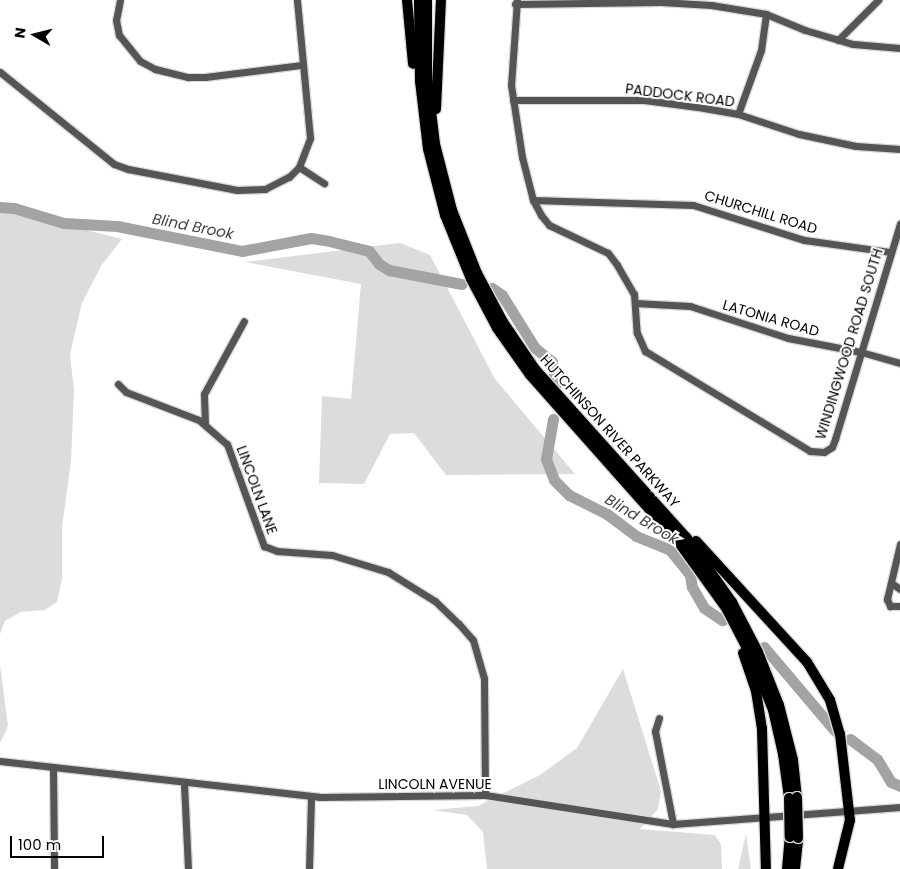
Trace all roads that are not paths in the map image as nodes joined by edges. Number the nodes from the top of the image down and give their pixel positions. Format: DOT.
graph roads {
  1 [pos="120,0"];
  2 [pos="297,0"];
  3 [pos="407,0"];
  4 [pos="419,0"];
  5 [pos="427,0"];
  6 [pos="441,0"];
  7 [pos="878,0"];
  8 [pos="516,2"];
  9 [pos="766,14"];
  10 [pos="838,40"];
  11 [pos="900,48"];
  12 [pos="302,66"];
  13 [pos="0,72"];
  14 [pos="514,100"];
  15 [pos="738,114"];
  16 [pos="900,149"];
  17 [pos="430,160"];
  18 [pos="299,167"];
  19 [pos="324,183"];
  20 [pos="449,199"];
  21 [pos="533,200"];
  22 [pos="900,224"];
  23 [pos="891,252"];
  24 [pos="635,303"];
  25 [pos="244,321"];
  26 [pos="861,352"];
  27 [pos="900,363"];
  28 [pos="118,384"];
  29 [pos="205,424"];
  30 [pos="630,476"];
  31 [pos="900,544"];
  32 [pos="708,580"];
  33 [pos="891,583"];
  34 [pos="900,588"];
  35 [pos="900,606"];
  36 [pos="659,718"];
  37 [pos="0,761"];
  38 [pos="54,767"];
  39 [pos="184,784"];
  40 [pos="485,795"];
  41 [pos="311,796"];
  42 [pos="793,798"];
  43 [pos="900,807"];
  44 [pos="849,812"];
  45 [pos="763,819"];
  46 [pos="673,824"];
  47 [pos="794,837"];
  48 [pos="54,869"];
  49 [pos="188,869"];
  50 [pos="308,869"];
  51 [pos="766,869"];
  52 [pos="787,869"];
  53 [pos="795,869"];
  54 [pos="838,869"];
  1 -- 12 [label="street"];
  2 -- 12 [label="street"];
  3 -- 17 [label="highway"];
  4 -- 17 [label="highway, HUTCHINSON RIVER PARKWAY"];
  5 -- 20 [label="highway, HUTCHINSON RIVER PARKWAY"];
  6 -- 20 [label="highway"];
  7 -- 10 [label="street"];
  8 -- 9 [label="street"];
  8 -- 14 [label="street"];
  9 -- 10 [label="street"];
  9 -- 15 [label="street"];
  10 -- 11 [label="street"];
  12 -- 18 [label="street"];
  13 -- 18 [label="street"];
  14 -- 15 [label="street, PADDOCK ROAD"];
  14 -- 21 [label="street"];
  15 -- 16 [label="street, PADDOCK ROAD"];
  17 -- 32 [label="highway, HUTCHINSON RIVER PARKWAY"];
  18 -- 19 [label="street"];
  20 -- 30 [label="highway, HUTCHINSON RIVER PARKWAY"];
  21 -- 23 [label="street, CHURCHILL ROAD"];
  21 -- 24 [label="street"];
  22 -- 23 [label="street, WINDINGWOOD ROAD SOUTH"];
  23 -- 26 [label="street, WINDINGWOOD ROAD SOUTH"];
  24 -- 26 [label="street, LATONIA ROAD"];
  24 -- 26 [label="street, WINDINGWOOD ROAD SOUTH"];
  25 -- 29 [label="street"];
  26 -- 27 [label="street, LATONIA ROAD"];
  28 -- 29 [label="street, LINCOLN LANE"];
  29 -- 40 [label="street, LINCOLN LANE"];
  30 -- 42 [label="highway, HUTCHINSON RIVER PARKWAY"];
  30 -- 44 [label="highway"];
  31 -- 33 [label="street"];
  32 -- 42 [label="highway, HUTCHINSON RIVER PARKWAY"];
  32 -- 45 [label="highway"];
  33 -- 34 [label="street"];
  33 -- 35 [label="street"];
  36 -- 46 [label="street"];
  37 -- 38 [label="street, LINCOLN AVENUE"];
  38 -- 39 [label="street, LINCOLN AVENUE"];
  38 -- 48 [label="street"];
  39 -- 41 [label="street, LINCOLN AVENUE"];
  39 -- 49 [label="street"];
  40 -- 41 [label="street, LINCOLN AVENUE"];
  40 -- 46 [label="street, LINCOLN AVENUE"];
  41 -- 50 [label="street"];
  42 -- 47 [label="highway, HUTCHINSON RIVER PARKWAY, bridge"];
  43 -- 44 [label="street, LINCOLN AVENUE"];
  44 -- 45 [label="street, LINCOLN AVENUE"];
  44 -- 54 [label="highway"];
  45 -- 46 [label="street, LINCOLN AVENUE"];
  45 -- 51 [label="highway"];
  47 -- 52 [label="highway, HUTCHINSON RIVER PARKWAY"];
  47 -- 53 [label="highway, HUTCHINSON RIVER PARKWAY"];
}
